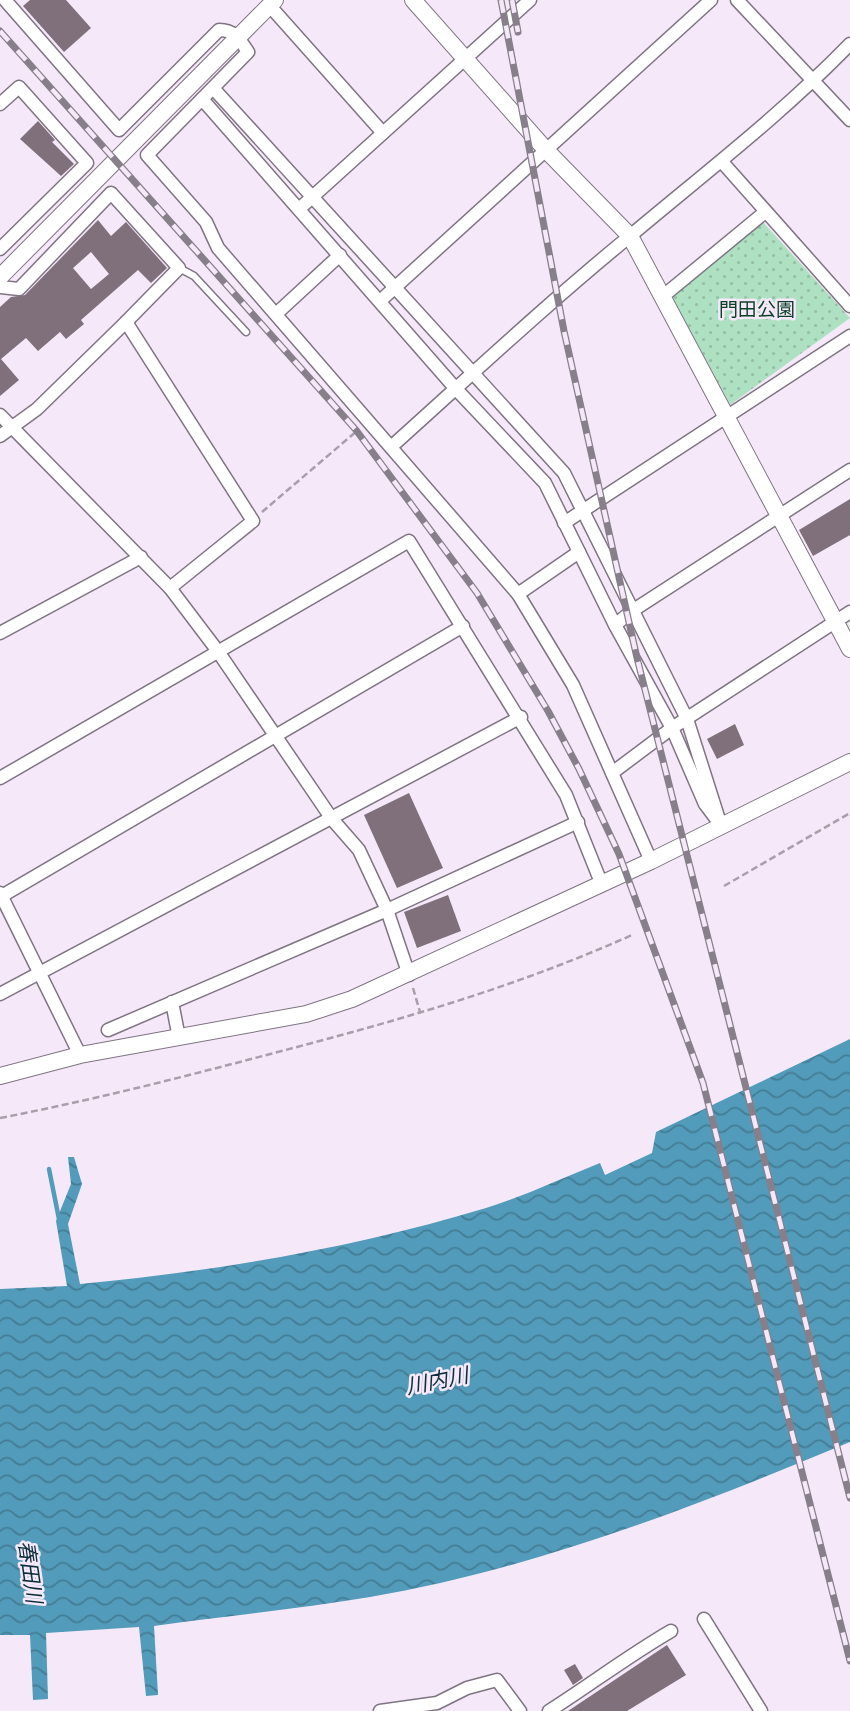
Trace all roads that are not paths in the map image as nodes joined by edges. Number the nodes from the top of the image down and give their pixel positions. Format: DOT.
graph roads {
  1 [pos="5,0"];
  2 [pos="414,0"];
  3 [pos="530,0"];
  4 [pos="711,0"];
  5 [pos="737,0"];
  6 [pos="272,3"];
  7 [pos="238,37"];
  8 [pos="850,44"];
  9 [pos="466,58"];
  10 [pos="815,80"];
  11 [pos="213,88"];
  12 [pos="202,99"];
  13 [pos="0,104"];
  14 [pos="850,120"];
  15 [pos="383,133"];
  16 [pos="546,150"];
  17 [pos="723,163"];
  18 [pos="315,196"];
  19 [pos="299,209"];
  20 [pos="764,213"];
  21 [pos="630,236"];
  22 [pos="0,249"];
  23 [pos="340,255"];
  24 [pos="179,268"];
  25 [pos="0,277"];
  26 [pos="396,286"];
  27 [pos="0,287"];
  28 [pos="662,297"];
  29 [pos="380,301"];
  30 [pos="850,306"];
  31 [pos="276,314"];
  32 [pos="126,322"];
  33 [pos="246,332"];
  34 [pos="850,336"];
  35 [pos="474,372"];
  36 [pos="456,389"];
  37 [pos="0,415"];
  38 [pos="727,417"];
  39 [pos="12,428"];
  40 [pos="0,436"];
  41 [pos="391,447"];
  42 [pos="850,470"];
  43 [pos="583,509"];
  44 [pos="779,516"];
  45 [pos="564,523"];
  46 [pos="579,552"];
  47 [pos="141,557"];
  48 [pos="170,588"];
  49 [pos="518,594"];
  50 [pos="632,611"];
  51 [pos="843,617"];
  52 [pos="615,625"];
  53 [pos="463,626"];
  54 [pos="0,633"];
  55 [pos="850,649"];
  56 [pos="217,650"];
  57 [pos="521,718"];
  58 [pos="687,719"];
  59 [pos="673,728"];
  60 [pos="276,736"];
  61 [pos="850,762"];
  62 [pos="612,774"];
  63 [pos="0,778"];
  64 [pos="332,818"];
  65 [pos="578,822"];
  66 [pos="721,826"];
  67 [pos="651,862"];
  68 [pos="602,884"];
  69 [pos="1,896"];
  70 [pos="387,910"];
  71 [pos="41,973"];
  72 [pos="410,975"];
  73 [pos="0,995"];
  74 [pos="172,1002"];
  75 [pos="108,1030"];
  76 [pos="179,1038"];
  77 [pos="80,1055"];
  78 [pos="0,1076"];
  79 [pos="704,1619"];
  80 [pos="671,1631"];
  81 [pos="380,1711"];
  82 [pos="520,1711"];
  83 [pos="549,1711"];
  84 [pos="761,1711"];
  1 -- 7 [label="street"];
  2 -- 9 [label="street"];
  3 -- 9 [label="street"];
  4 -- 16 [label="street"];
  5 -- 10 [label="street"];
  6 -- 7 [label="street"];
  6 -- 15 [label="street"];
  7 -- 11 [label="street"];
  7 -- 25 [label="street"];
  8 -- 10 [label="street"];
  9 -- 15 [label="street"];
  9 -- 16 [label="street"];
  10 -- 14 [label="street"];
  10 -- 17 [label="street"];
  11 -- 12 [label="street"];
  11 -- 18 [label="street"];
  12 -- 19 [label="street"];
  12 -- 31 [label="street"];
  13 -- 22 [label="street"];
  15 -- 18 [label="street"];
  16 -- 21 [label="street"];
  16 -- 26 [label="street"];
  17 -- 20 [label="street"];
  17 -- 21 [label="street"];
  18 -- 19 [label="street"];
  18 -- 26 [label="street"];
  19 -- 23 [label="street"];
  20 -- 28 [label="street"];
  20 -- 30 [label="street"];
  21 -- 28 [label="street"];
  21 -- 35 [label="street"];
  23 -- 29 [label="street"];
  23 -- 31 [label="street"];
  24 -- 27 [label="street"];
  24 -- 32 [label="street"];
  24 -- 33 [label="lane"];
  26 -- 29 [label="street"];
  26 -- 35 [label="street"];
  28 -- 38 [label="street"];
  29 -- 36 [label="street"];
  31 -- 41 [label="street"];
  32 -- 39 [label="street"];
  32 -- 48 [label="street"];
  34 -- 38 [label="street"];
  35 -- 36 [label="street"];
  35 -- 43 [label="street"];
  36 -- 41 [label="street"];
  36 -- 45 [label="street"];
  37 -- 39 [label="street"];
  38 -- 43 [label="street"];
  38 -- 44 [label="street"];
  39 -- 40 [label="street"];
  39 -- 47 [label="street"];
  41 -- 49 [label="street"];
  42 -- 44 [label="street"];
  43 -- 45 [label="street"];
  43 -- 50 [label="street"];
  44 -- 50 [label="street"];
  44 -- 51 [label="street"];
  45 -- 46 [label="street"];
  46 -- 49 [label="street"];
  46 -- 52 [label="street"];
  47 -- 48 [label="street"];
  47 -- 54 [label="street"];
  48 -- 56 [label="street"];
  49 -- 62 [label="street"];
  50 -- 52 [label="street"];
  50 -- 58 [label="street"];
  51 -- 55 [label="street"];
  51 -- 58 [label="street"];
  52 -- 59 [label="street"];
  53 -- 56 [label="street"];
  53 -- 57 [label="street"];
  53 -- 60 [label="street"];
  56 -- 60 [label="street"];
  56 -- 63 [label="street"];
  57 -- 64 [label="street"];
  57 -- 65 [label="street"];
  58 -- 59 [label="street"];
  58 -- 66 [label="street"];
  59 -- 62 [label="street"];
  59 -- 66 [label="street"];
  60 -- 64 [label="street"];
  60 -- 69 [label="street"];
  61 -- 66 [label="street"];
  62 -- 67 [label="street"];
  64 -- 70 [label="street"];
  64 -- 71 [label="street"];
  65 -- 68 [label="street"];
  65 -- 70 [label="street"];
  66 -- 67 [label="street"];
  67 -- 68 [label="street"];
  68 -- 72 [label="street"];
  69 -- 71 [label="street"];
  70 -- 72 [label="street"];
  70 -- 74 [label="street"];
  71 -- 73 [label="street"];
  71 -- 77 [label="street"];
  72 -- 76 [label="street"];
  74 -- 75 [label="street"];
  74 -- 76 [label="street"];
  76 -- 77 [label="street"];
  77 -- 78 [label="street"];
  79 -- 84 [label="street"];
  80 -- 83 [label="street"];
  81 -- 82 [label="street"];
}
